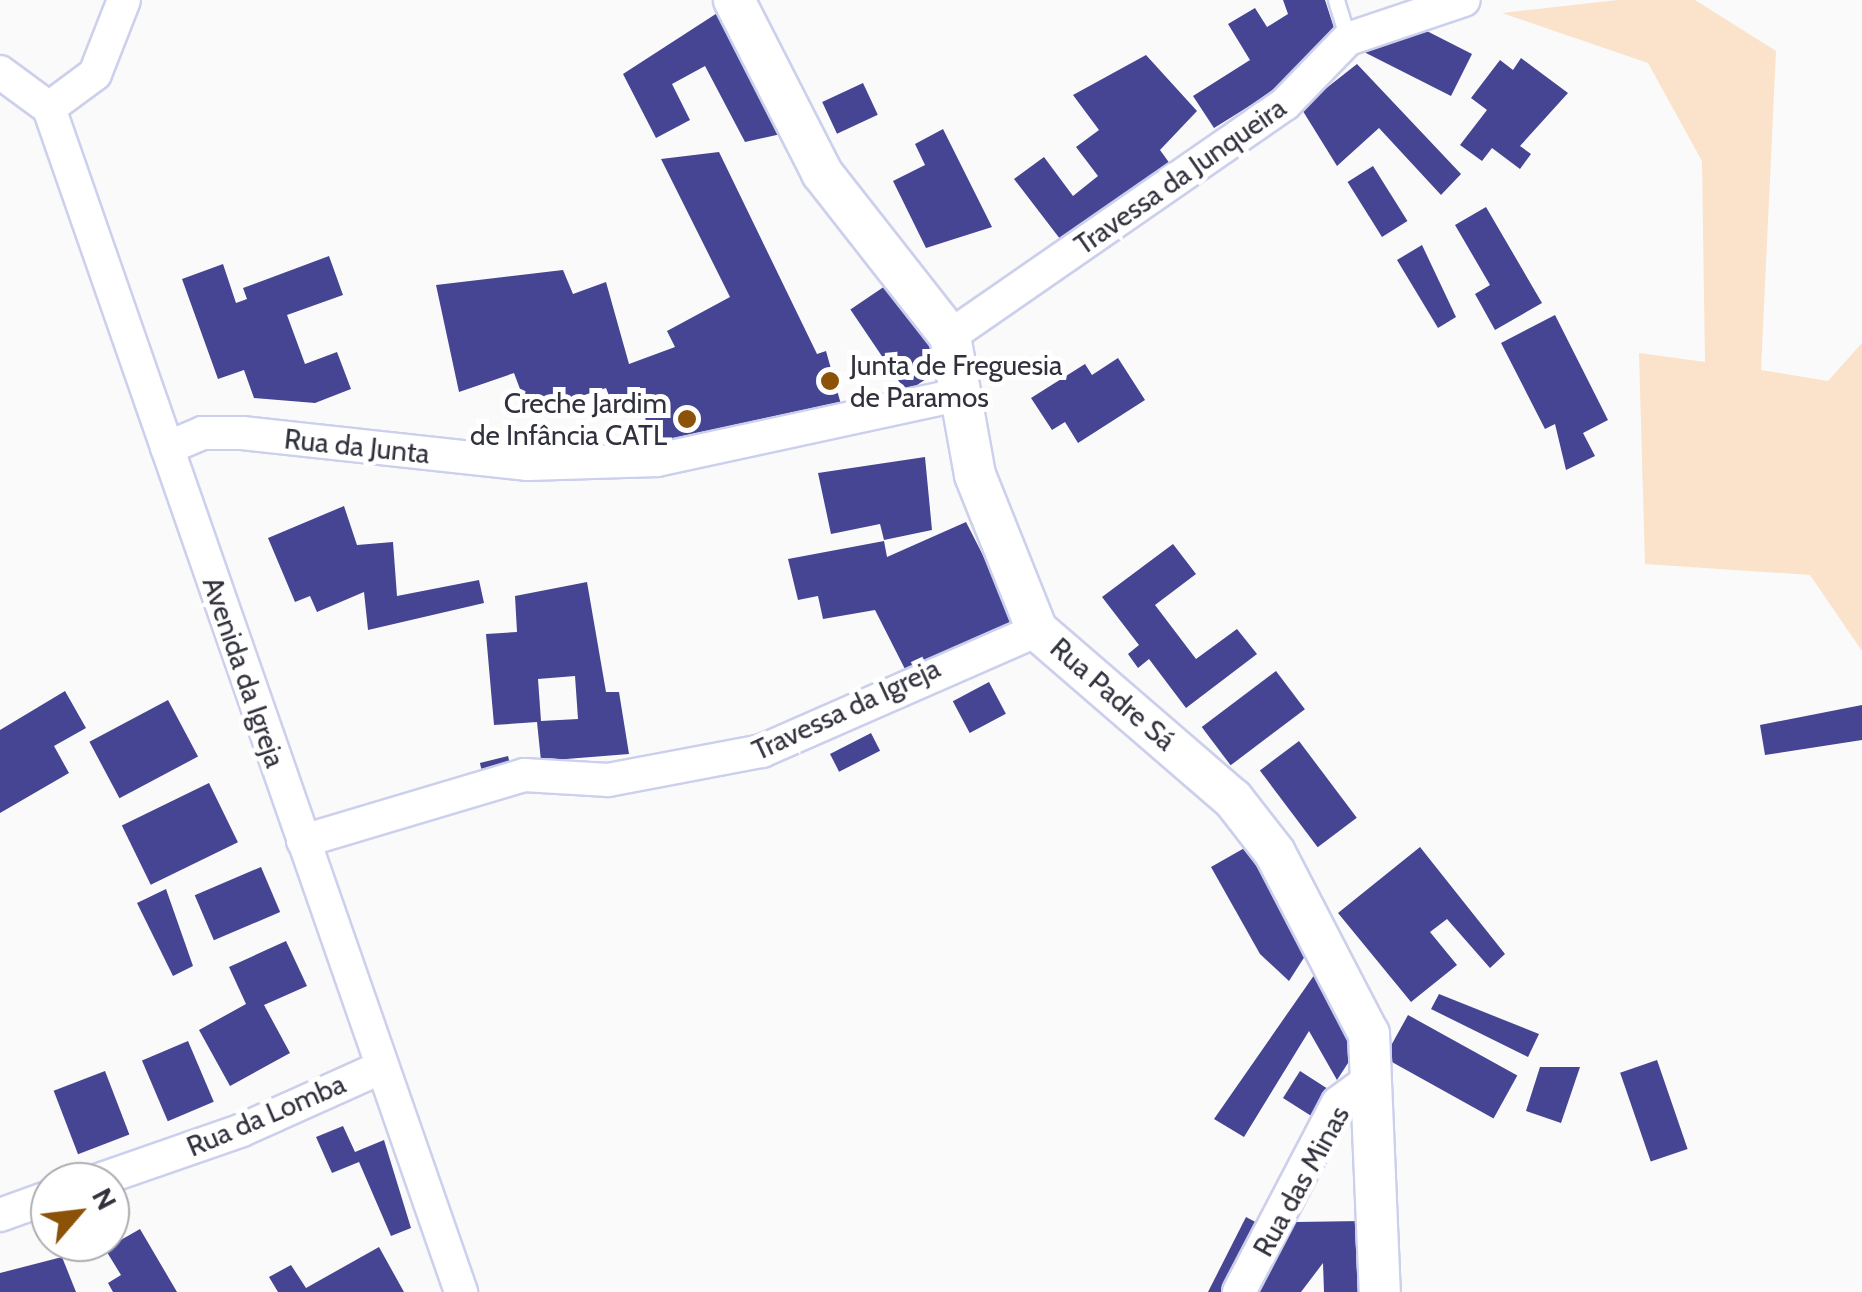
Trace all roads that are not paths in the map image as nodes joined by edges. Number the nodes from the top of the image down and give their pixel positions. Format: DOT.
graph roads {
  1 [pos="124,0"];
  2 [pos="734,0"];
  3 [pos="1336,0"];
  4 [pos="1464,0"];
  5 [pos="1348,39"];
  6 [pos="0,72"];
  7 [pos="49,108"];
  8 [pos="950,336"];
  9 [pos="962,394"];
  10 [pos="166,448"];
  11 [pos="1037,630"];
  12 [pos="303,842"];
  13 [pos="382,1067"];
  14 [pos="1372,1078"];
  15 [pos="130,1169"];
  16 [pos="30,1204"];
  17 [pos="0,1215"];
  18 [pos="456,1290"];
  19 [pos="1239,1292"];
  20 [pos="1380,1292"];
  1 -- 7 [label="street"];
  2 -- 8 [label="street, Rua Padre Sá"];
  3 -- 5 [label="lane"];
  4 -- 5 [label="street, Travessa da Junqueira"];
  5 -- 8 [label="street, Travessa da Junqueira"];
  6 -- 7 [label="street"];
  7 -- 10 [label="street, Avenida da Igreja"];
  8 -- 9 [label="street, Rua Padre Sá"];
  9 -- 10 [label="street, Rua da Junta"];
  9 -- 11 [label="street, Rua Padre Sá"];
  10 -- 12 [label="street, Avenida da Igreja"];
  11 -- 12 [label="street, Travessa da Igreja"];
  11 -- 14 [label="street, Rua Padre Sá"];
  12 -- 13 [label="street, Avenida da Igreja"];
  13 -- 15 [label="street, Rua da Lomba"];
  13 -- 18 [label="street, Avenida da Igreja"];
  14 -- 19 [label="street, Rua das Minas"];
  14 -- 20 [label="street, Rua Padre Sá"];
  16 -- 17 [label="street"];
}
